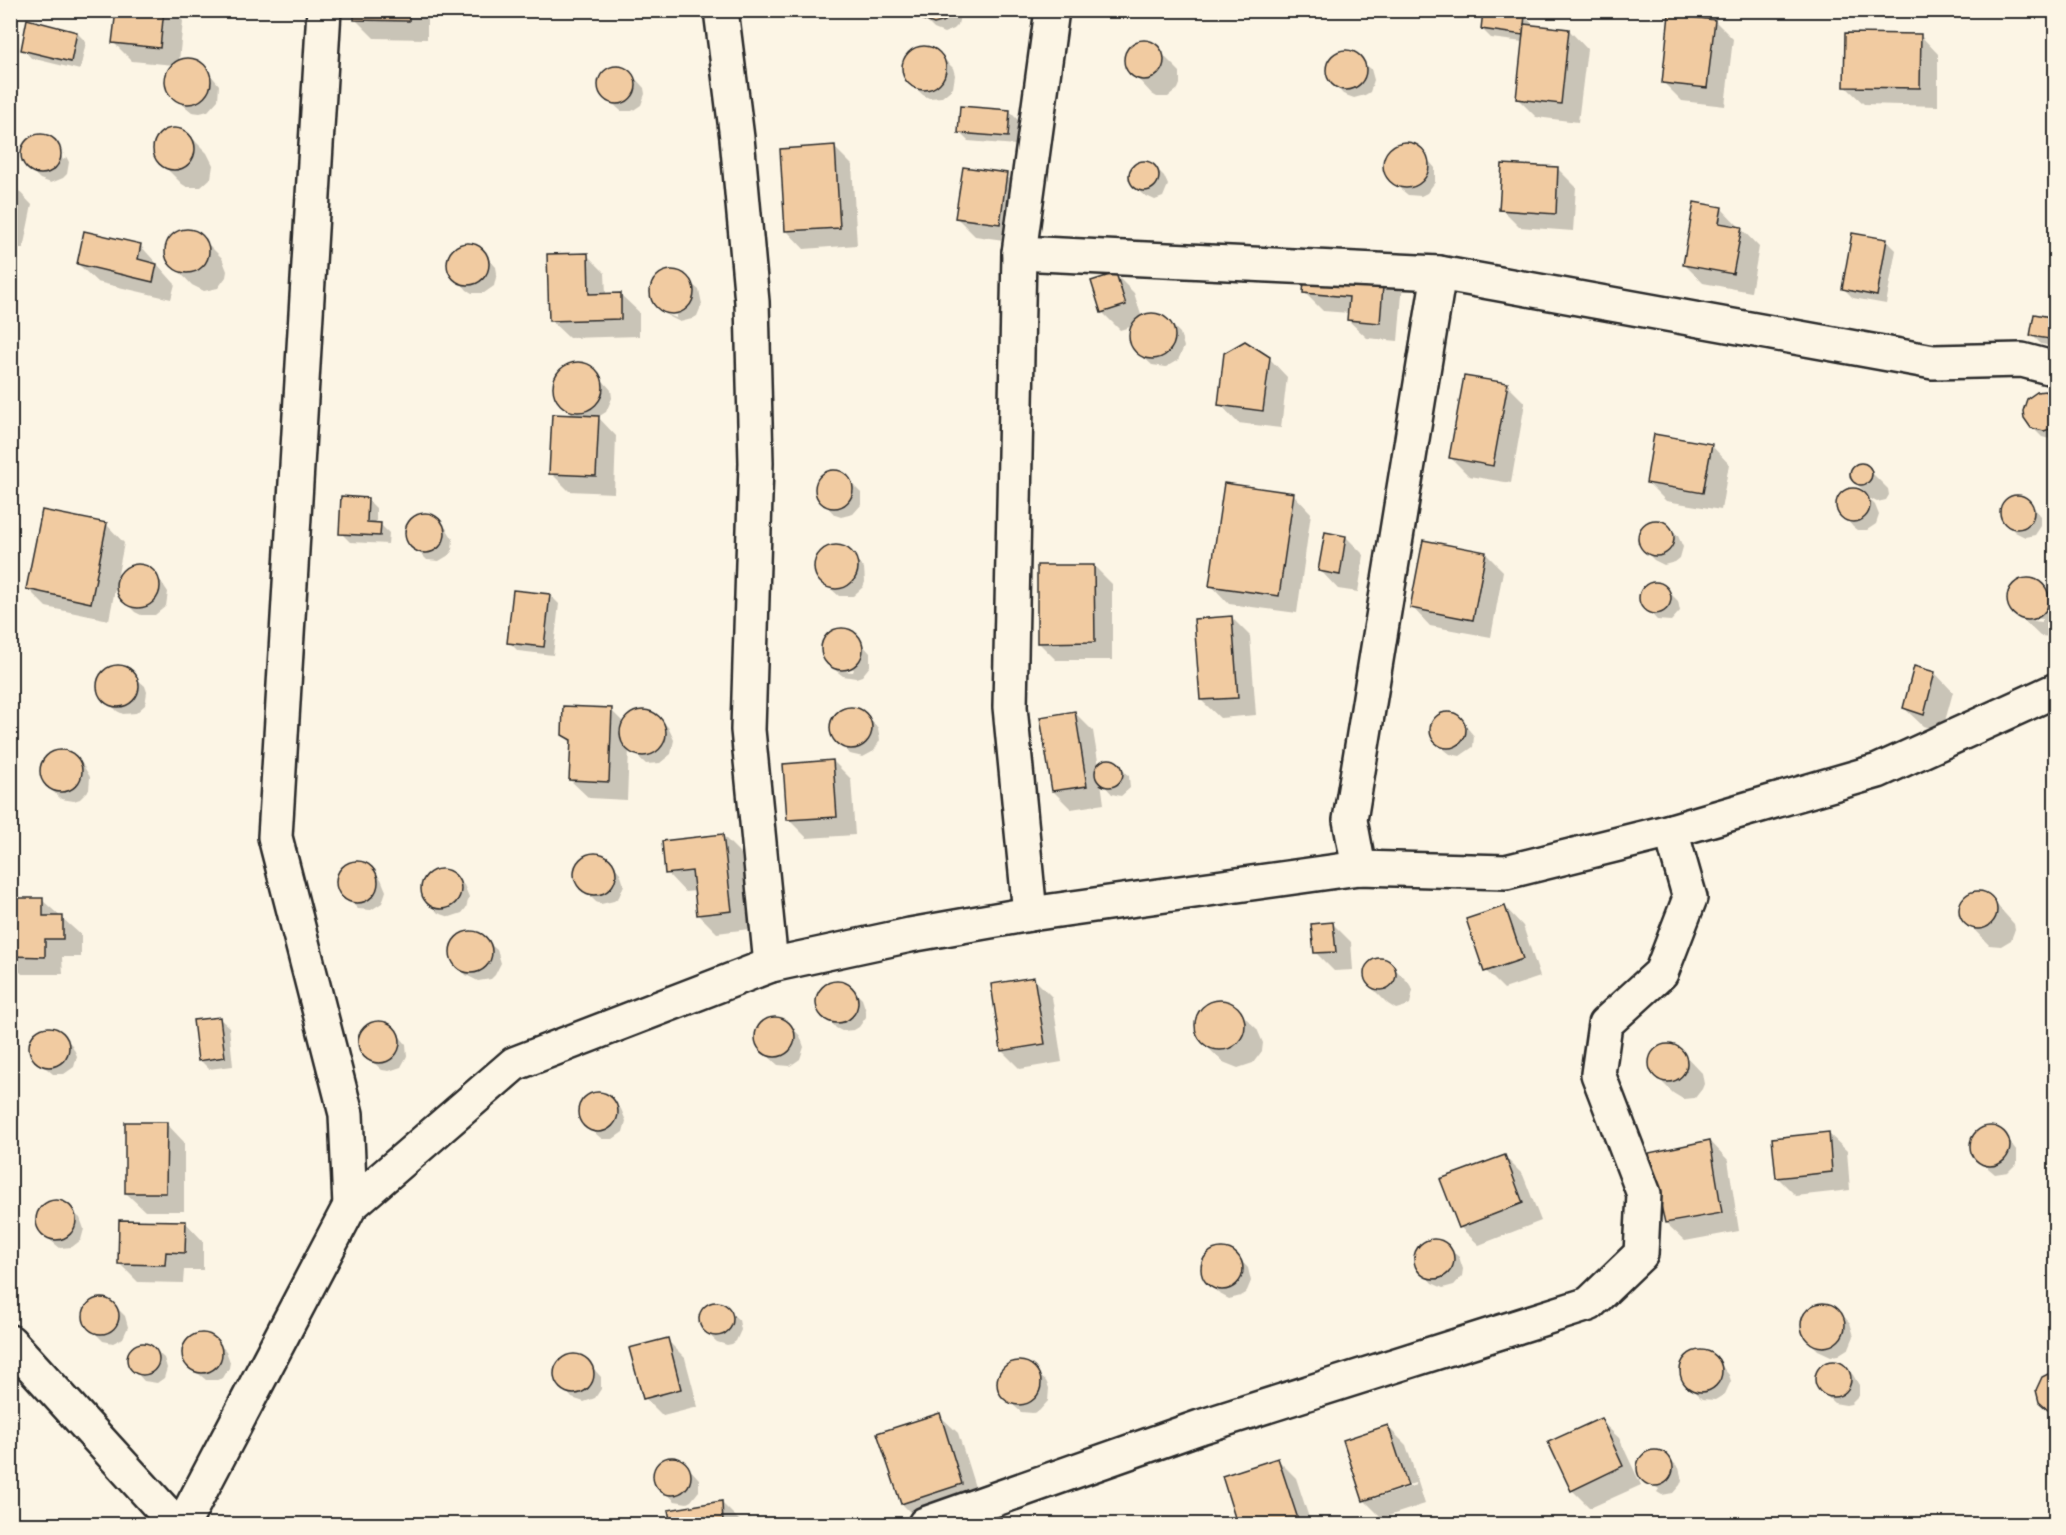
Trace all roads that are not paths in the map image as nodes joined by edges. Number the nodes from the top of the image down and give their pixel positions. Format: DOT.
graph roads {
  1 [pos="324,10"];
  2 [pos="721,10"];
  3 [pos="1053,10"];
  4 [pos="1018,253"];
  5 [pos="1439,273"];
  6 [pos="2055,369"];
  7 [pos="2055,690"];
  8 [pos="1671,831"];
  9 [pos="1359,868"];
  10 [pos="1030,914"];
  11 [pos="771,965"];
  12 [pos="350,1206"];
  13 [pos="10,1342"];
  14 [pos="176,1524"];
  15 [pos="183,1524"];
  16 [pos="925,1524"];
  1 -- 12 [label="street"];
  2 -- 11 [label="street"];
  3 -- 4 [label="street"];
  4 -- 5 [label="street"];
  4 -- 10 [label="street"];
  5 -- 6 [label="street"];
  5 -- 9 [label="street"];
  7 -- 8 [label="street"];
  8 -- 9 [label="street"];
  8 -- 16 [label="street"];
  9 -- 10 [label="street"];
  10 -- 11 [label="street"];
  11 -- 12 [label="street"];
  12 -- 15 [label="street"];
  13 -- 14 [label="street"];
}
